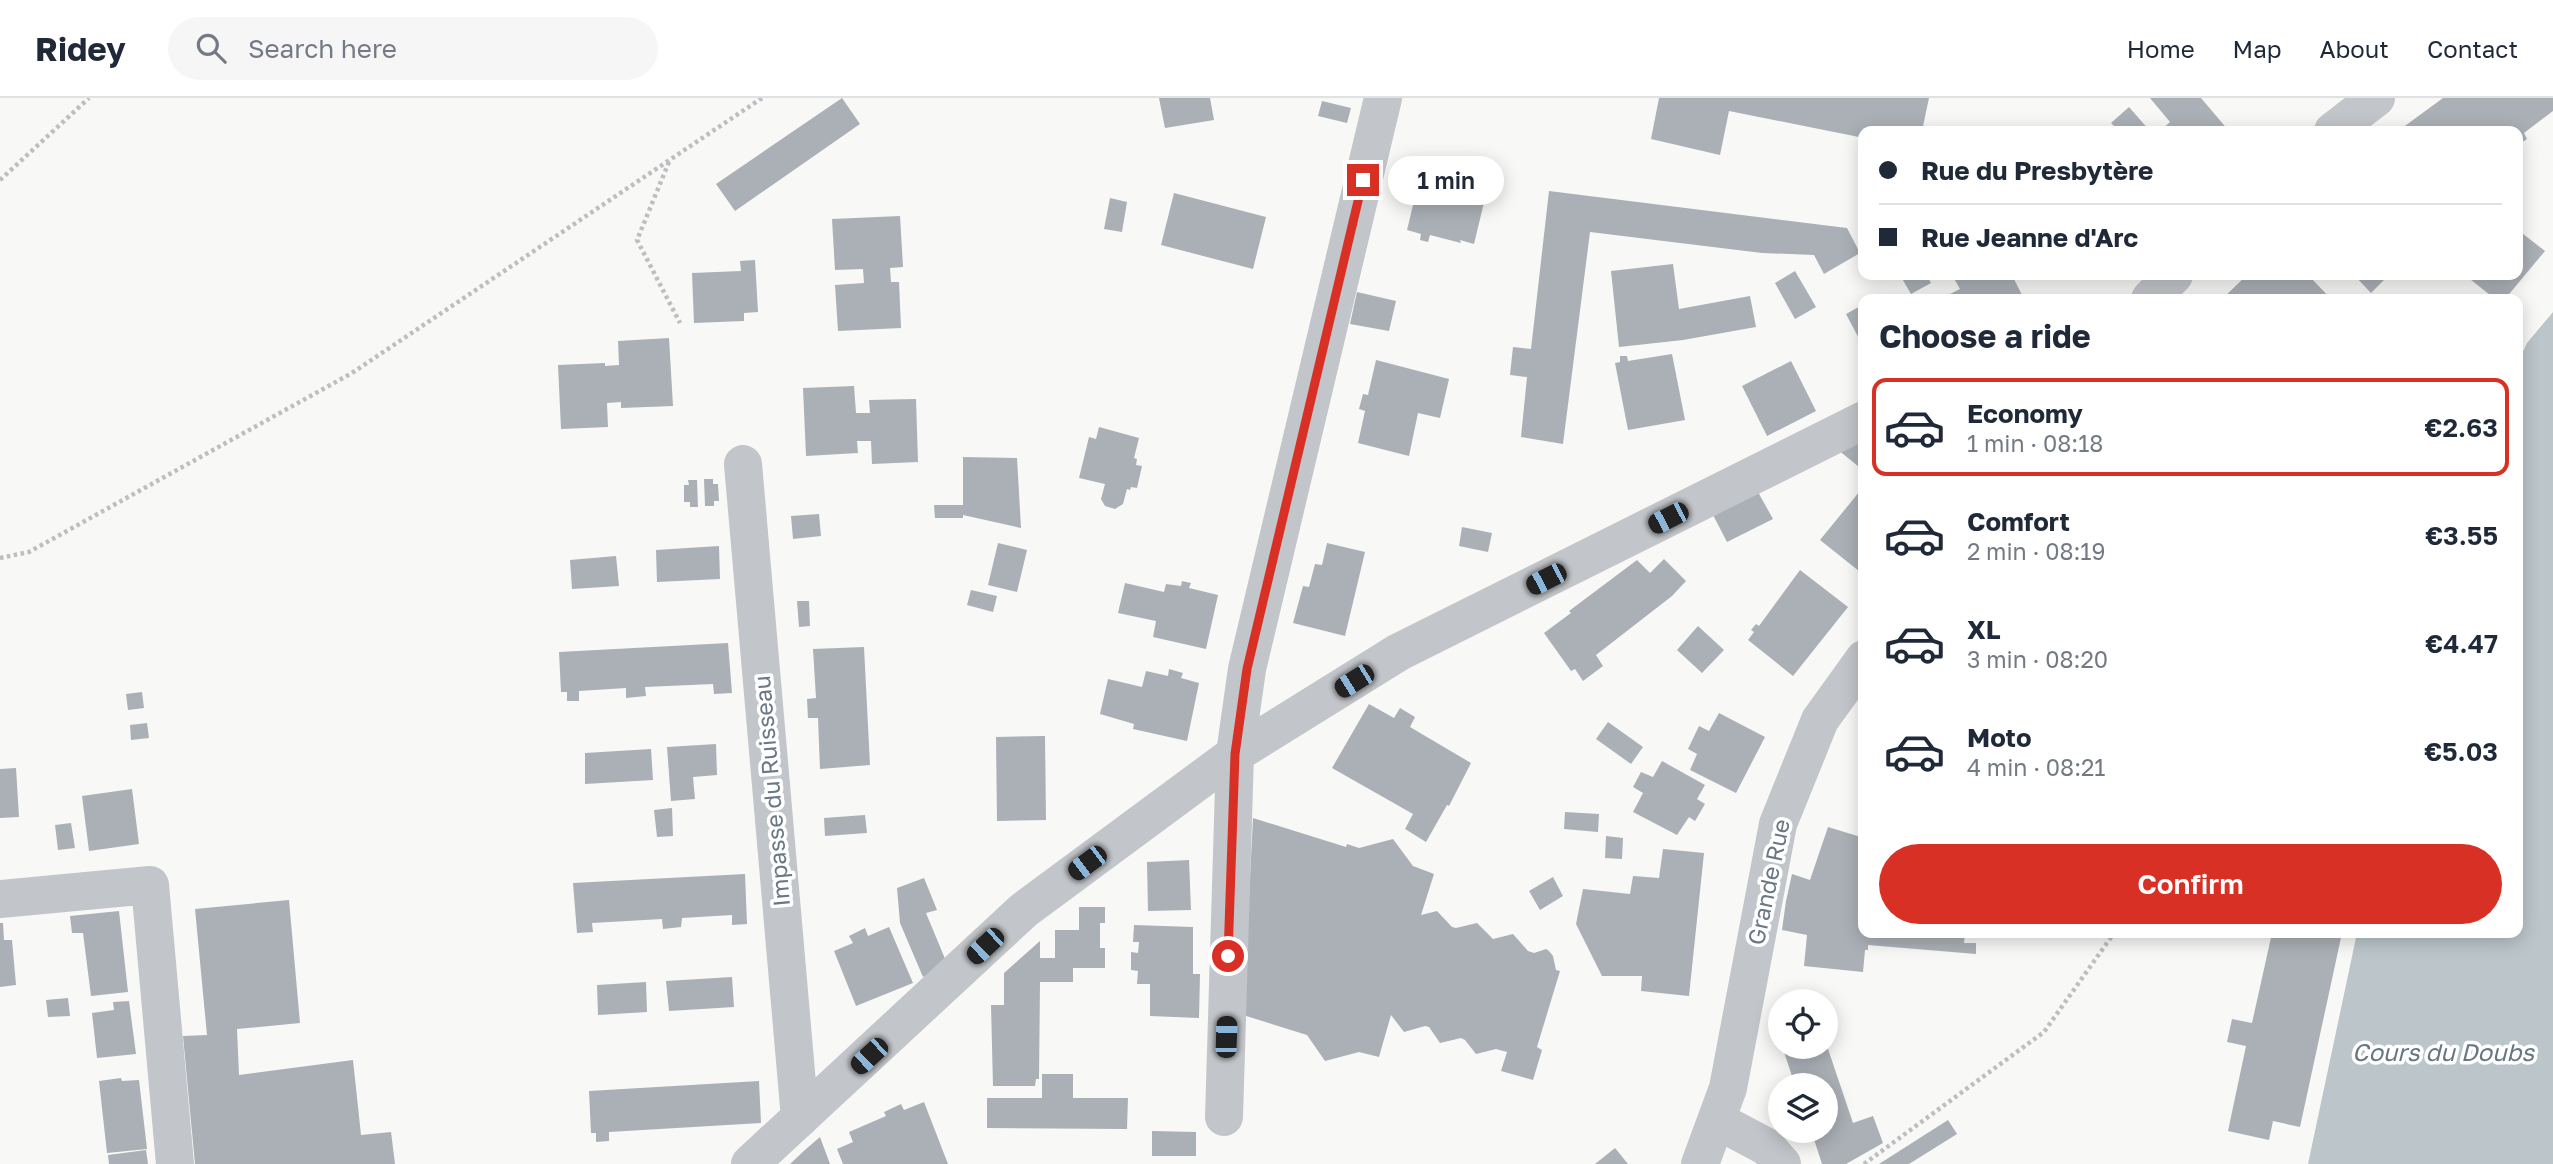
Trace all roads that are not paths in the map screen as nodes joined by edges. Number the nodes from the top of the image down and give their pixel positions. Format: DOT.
graph roads {
  1 [pos="1383,98"];
  2 [pos="2376,98"];
  3 [pos="2340,126"];
  4 [pos="2169,280"];
  5 [pos="2155,294"];
  6 [pos="1858,423"];
  7 [pos="743,464"];
  8 [pos="1858,667"];
  9 [pos="1235,754"];
  10 [pos="0,899"];
  11 [pos="800,1118"];
  12 [pos="1224,1118"];
  13 [pos="1717,1121"];
  14 [pos="175,1164"];
  15 [pos="750,1164"];
  16 [pos="1700,1164"];
  17 [pos="1782,1164"];
  1 -- 9 [label="street"];
  2 -- 3 [label="street"];
  4 -- 5 [label="street"];
  6 -- 9 [label="street"];
  7 -- 11 [label="street, Impasse du Ruisseau"];
  8 -- 13 [label="street, Grande Rue"];
  9 -- 11 [label="street"];
  9 -- 12 [label="street"];
  10 -- 14 [label="street"];
  11 -- 15 [label="street"];
  13 -- 16 [label="street, Grande Rue"];
  13 -- 17 [label="street"];
}
